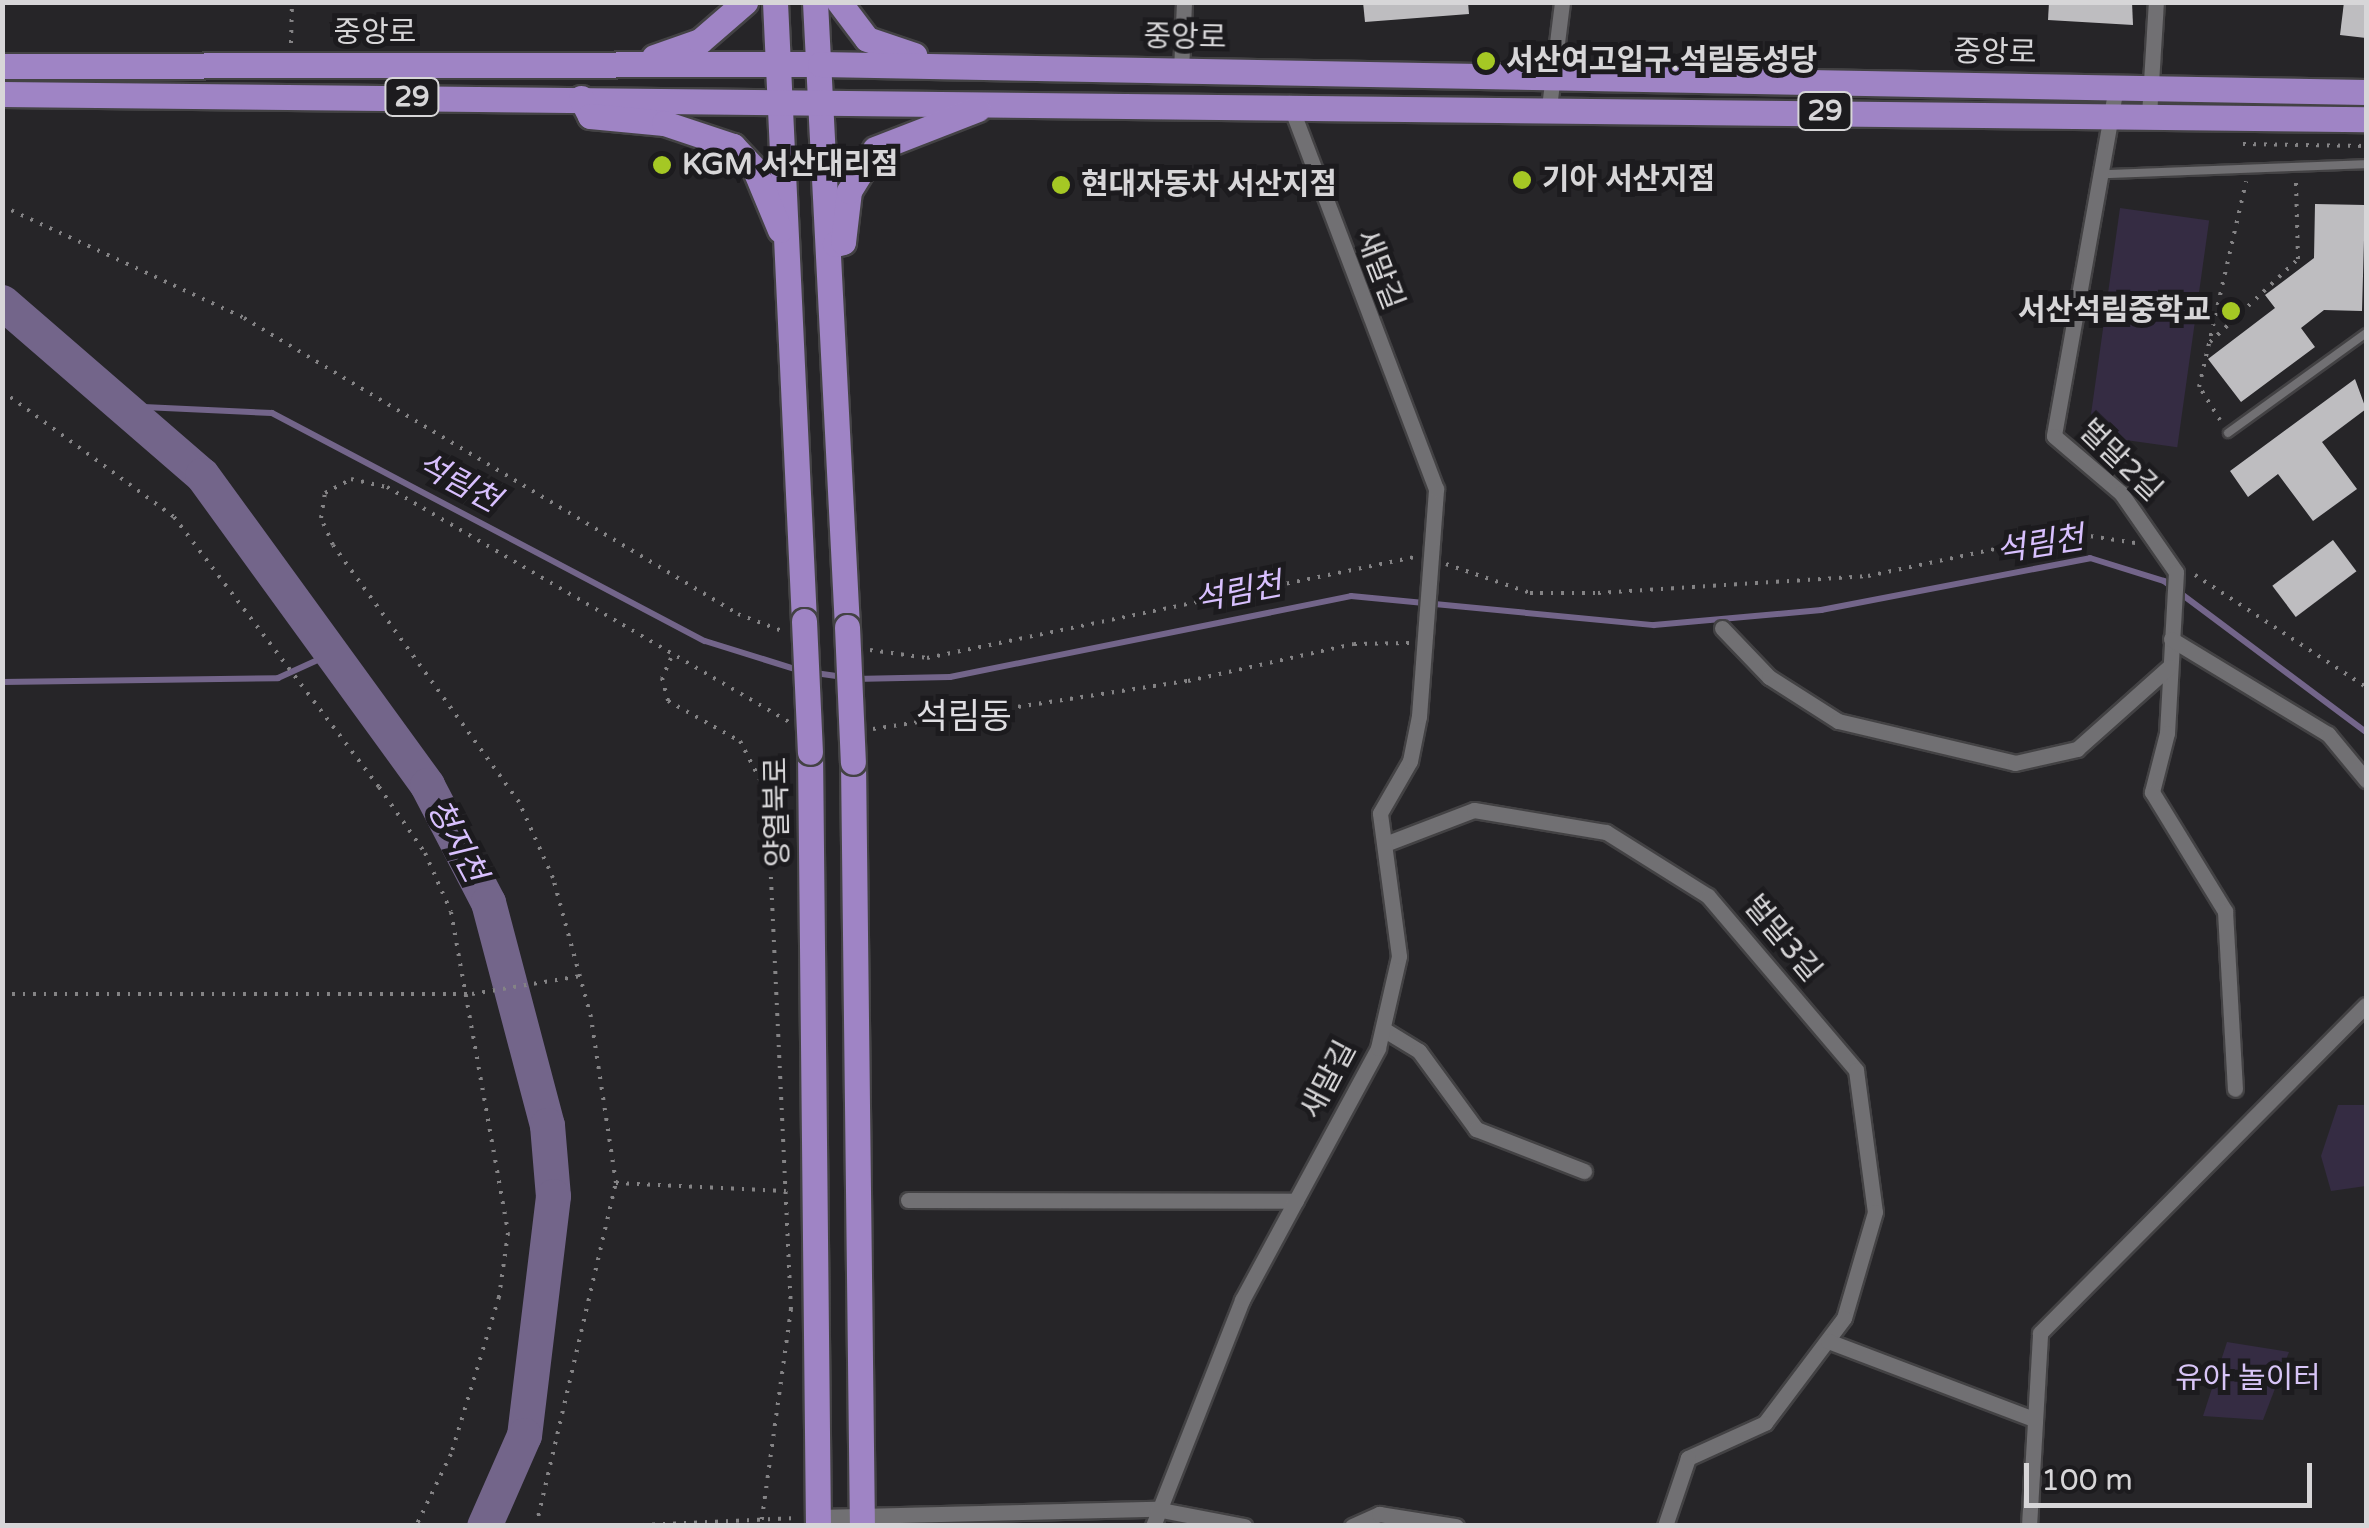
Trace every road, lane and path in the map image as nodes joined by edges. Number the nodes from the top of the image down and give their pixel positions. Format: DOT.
graph roads {
  1 [pos="292,2"];
  2 [pos="745,2"];
  3 [pos="775,2"];
  4 [pos="815,2"];
  5 [pos="838,2"];
  6 [pos="1184,2"];
  7 [pos="1562,2"];
  8 [pos="2156,2"];
  9 [pos="778,64"];
  10 [pos="820,64"];
  11 [pos="290,65"];
  12 [pos="625,65"];
  13 [pos="2,66"];
  14 [pos="924,66"];
  15 [pos="1181,71"];
  16 [pos="1553,77"];
  17 [pos="2116,88"];
  18 [pos="2151,88"];
  19 [pos="2362,88"];
  20 [pos="2,94"];
  21 [pos="581,98"];
  22 [pos="782,99"];
  23 [pos="822,100"];
  24 [pos="1013,101"];
  25 [pos="1289,103"];
  26 [pos="1550,106"];
  27 [pos="2113,115"];
  28 [pos="2149,115"];
  29 [pos="2365,121"];
  30 [pos="2243,144"];
  31 [pos="2366,146"];
  32 [pos="2366,164"];
  33 [pos="2296,166"];
  34 [pos="2248,168"];
  35 [pos="2107,174"];
  36 [pos="2,206"];
  37 [pos="830,245"];
  38 [pos="788,250"];
  39 [pos="2366,332"];
  40 [pos="2210,342"];
  41 [pos="2,390"];
  42 [pos="2228,433"];
  43 [pos="2170,554"];
  44 [pos="1426,562"];
  45 [pos="800,628"];
  46 [pos="1722,628"];
  47 [pos="1420,639"];
  48 [pos="2171,639"];
  49 [pos="863,649"];
  50 [pos="672,658"];
  51 [pos="2169,668"];
  52 [pos="2366,686"];
  53 [pos="800,724"];
  54 [pos="859,729"];
  55 [pos="2366,780"];
  56 [pos="1385,844"];
  57 [pos="581,976"];
  58 [pos="2,994"];
  59 [pos="472,994"];
  60 [pos="2366,1005"];
  61 [pos="1383,1029"];
  62 [pos="2235,1089"];
  63 [pos="1584,1171"];
  64 [pos="616,1183"];
  65 [pos="786,1191"];
  66 [pos="908,1200"];
  67 [pos="1296,1201"];
  68 [pos="1828,1341"];
  69 [pos="2031,1418"];
  70 [pos="1156,1508"];
  71 [pos="759,1518"];
  72 [pos="861,1520"];
  73 [pos="818,1521"];
  74 [pos="416,1526"];
  75 [pos="536,1526"];
  76 [pos="622,1526"];
  77 [pos="761,1526"];
  78 [pos="1153,1526"];
  79 [pos="1244,1526"];
  80 [pos="1352,1526"];
  81 [pos="1456,1526"];
  82 [pos="1665,1526"];
  83 [pos="2029,1526"];
  1 -- 11 [label="path"];
  2 -- 12 [label="main road"];
  3 -- 9 [label="main road, 양열북로"];
  4 -- 10 [label="main road"];
  5 -- 14 [label="main road"];
  6 -- 15 [label="street"];
  7 -- 16 [label="street"];
  8 -- 18 [label="street"];
  9 -- 10 [label="main road, 중앙로 / 29"];
  9 -- 12 [label="main road, 중앙로 / 29"];
  9 -- 22 [label="main road, 양열북로"];
  10 -- 14 [label="main road, 중앙로 / 29"];
  10 -- 23 [label="main road"];
  11 -- 12 [label="main road, 중앙로 / 29"];
  11 -- 13 [label="main road, 중앙로 / 29"];
  14 -- 15 [label="main road, 중앙로 / 29"];
  15 -- 16 [label="main road, 중앙로 / 29"];
  16 -- 17 [label="main road, 중앙로 / 29"];
  16 -- 26 [label="street"];
  17 -- 18 [label="main road, 중앙로 / 29"];
  17 -- 27 [label="street, 벌말2길"];
  18 -- 19 [label="main road, 중앙로 / 29"];
  18 -- 28 [label="street"];
  20 -- 21 [label="main road, 중앙로 / 29"];
  21 -- 22 [label="main road, 중앙로 / 29"];
  21 -- 38 [label="main road"];
  22 -- 23 [label="main road, 중앙로 / 29"];
  22 -- 38 [label="main road, 양열북로"];
  23 -- 24 [label="main road, 중앙로 / 29"];
  23 -- 37 [label="main road"];
  24 -- 25 [label="main road, 중앙로 / 29"];
  24 -- 37 [label="main road"];
  25 -- 26 [label="main road, 중앙로 / 29"];
  25 -- 44 [label="street, 새말길"];
  26 -- 27 [label="main road, 중앙로 / 29"];
  27 -- 28 [label="main road, 중앙로 / 29"];
  27 -- 35 [label="street, 벌말2길"];
  28 -- 29 [label="main road, 중앙로 / 29"];
  30 -- 31 [label="path"];
  32 -- 33 [label="lane"];
  33 -- 34 [label="lane"];
  33 -- 40 [label="path"];
  34 -- 35 [label="lane"];
  34 -- 40 [label="path"];
  35 -- 43 [label="street, 벌말2길"];
  36 -- 45 [label="path"];
  37 -- 72 [label="main road, bridge"];
  38 -- 45 [label="main road, 양열북로"];
  39 -- 42 [label="lane"];
  40 -- 42 [label="path"];
  41 -- 59 [label="path"];
  43 -- 44 [label="path"];
  43 -- 48 [label="street, 벌말2길"];
  43 -- 52 [label="path"];
  44 -- 47 [label="street, 새말길"];
  44 -- 49 [label="path"];
  45 -- 73 [label="main road, 양열북로, bridge"];
  46 -- 51 [label="street"];
  47 -- 54 [label="path"];
  47 -- 56 [label="street, 새말길"];
  48 -- 51 [label="street"];
  48 -- 55 [label="street"];
  50 -- 53 [label="path"];
  50 -- 57 [label="path"];
  50 -- 65 [label="path"];
  51 -- 62 [label="street"];
  56 -- 61 [label="street, 새말길"];
  56 -- 68 [label="street, 벌말3길"];
  57 -- 59 [label="path"];
  57 -- 64 [label="path"];
  58 -- 59 [label="path"];
  59 -- 74 [label="path"];
  60 -- 69 [label="street"];
  61 -- 63 [label="street"];
  61 -- 67 [label="street, 새말길"];
  64 -- 65 [label="path"];
  64 -- 75 [label="path"];
  65 -- 71 [label="path"];
  66 -- 67 [label="street"];
  67 -- 70 [label="street, 새말길"];
  68 -- 69 [label="street"];
  68 -- 82 [label="street, 벌말3길"];
  69 -- 83 [label="street"];
  70 -- 72 [label="street"];
  70 -- 78 [label="street, 새말길"];
  70 -- 79 [label="street"];
  71 -- 73 [label="path"];
  71 -- 76 [label="path"];
  71 -- 77 [label="path"];
  72 -- 73 [label="street"];
  80 -- 81 [label="street"];
}
